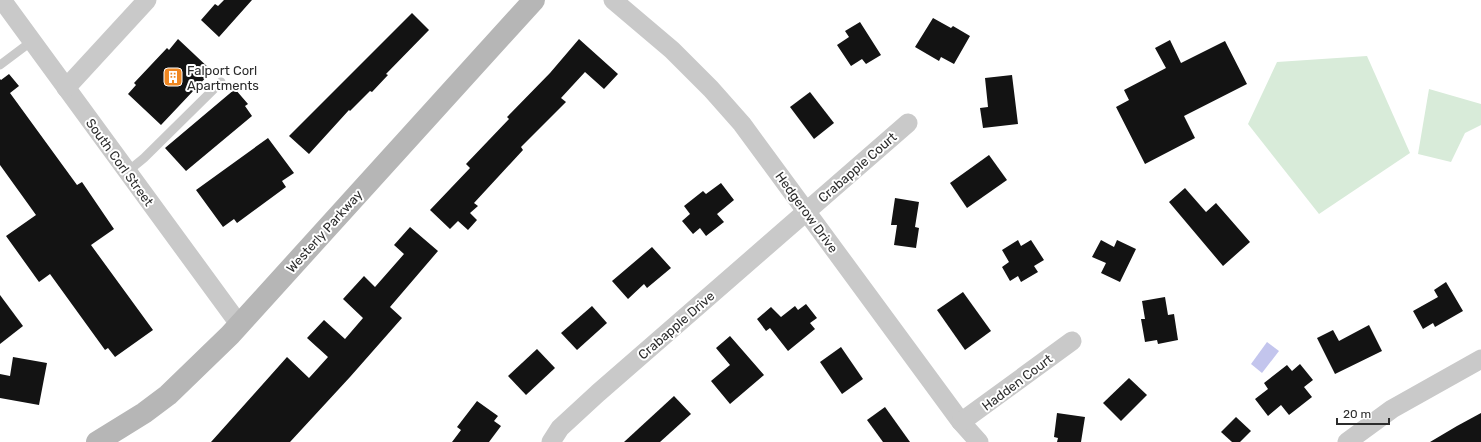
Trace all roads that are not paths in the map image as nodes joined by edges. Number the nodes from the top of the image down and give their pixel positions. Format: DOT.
graph roads {
  1 [pos="2,0"];
  2 [pos="147,0"];
  3 [pos="534,0"];
  4 [pos="613,0"];
  5 [pos="32,41"];
  6 [pos="0,65"];
  7 [pos="221,82"];
  8 [pos="66,88"];
  9 [pos="908,123"];
  10 [pos="127,172"];
  11 [pos="806,211"];
  12 [pos="239,324"];
  13 [pos="1072,341"];
  14 [pos="1481,359"];
  15 [pos="962,422"];
  16 [pos="97,442"];
  17 [pos="550,442"];
  18 [pos="979,442"];
  19 [pos="1346,442"];
  1 -- 5 [label="street, South Corl Street"];
  2 -- 8 [label="street"];
  3 -- 12 [label="main road, Westerly Parkway"];
  4 -- 11 [label="street, Hedgerow Drive"];
  5 -- 6 [label="lane"];
  5 -- 8 [label="street, South Corl Street"];
  7 -- 10 [label="lane"];
  8 -- 10 [label="street, South Corl Street"];
  9 -- 11 [label="street, Crabapple Court"];
  10 -- 12 [label="street, South Corl Street"];
  11 -- 15 [label="street, Hedgerow Drive"];
  11 -- 17 [label="street, Crabapple Drive"];
  12 -- 16 [label="main road, Westerly Parkway"];
  13 -- 15 [label="street, Hadden Court"];
  14 -- 19 [label="street"];
  15 -- 18 [label="street, Hedgerow Drive"];
}
